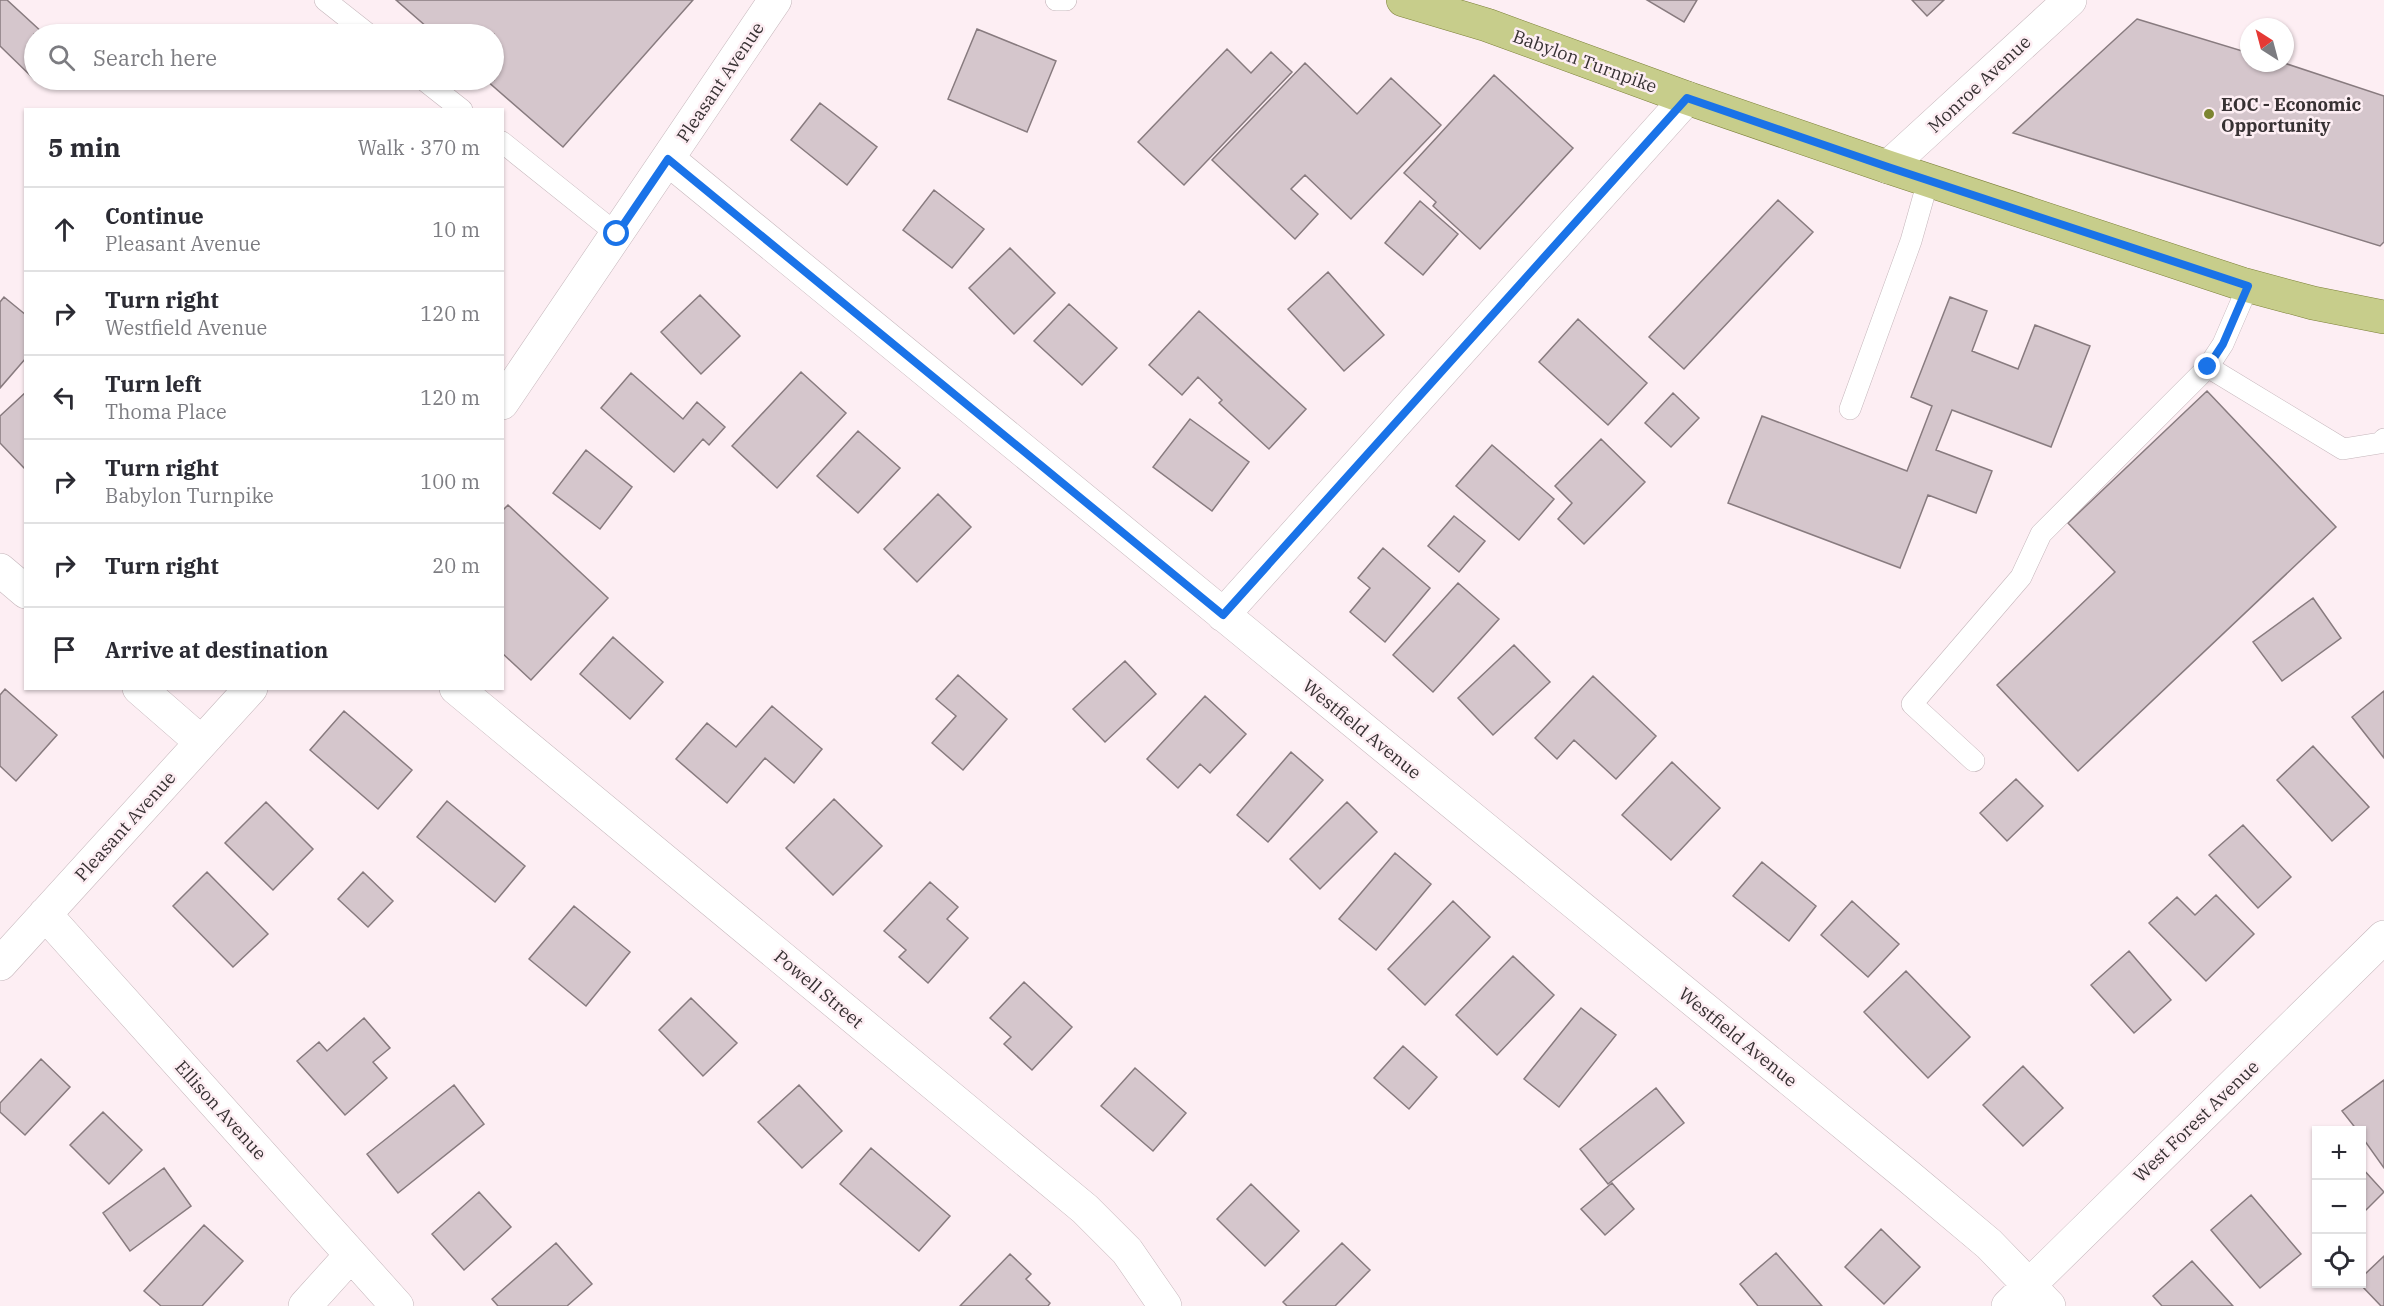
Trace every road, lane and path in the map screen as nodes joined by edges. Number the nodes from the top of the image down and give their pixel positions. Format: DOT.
graph roads {
  1 [pos="325,0"];
  2 [pos="775,0"];
  3 [pos="1056,0"];
  4 [pos="1066,0"];
  5 [pos="1404,0"];
  6 [pos="2070,0"];
  7 [pos="355,24"];
  8 [pos="437,90"];
  9 [pos="1687,98"];
  10 [pos="459,108"];
  11 [pos="504,144"];
  12 [pos="668,159"];
  13 [pos="1888,167"];
  14 [pos="1928,181"];
  15 [pos="617,234"];
  16 [pos="2248,286"];
  17 [pos="2384,317"];
  18 [pos="2208,367"];
  19 [pos="504,400"];
  20 [pos="1850,410"];
  21 [pos="2384,439"];
  22 [pos="0,570"];
  23 [pos="24,589"];
  24 [pos="1223,615"];
  25 [pos="141,690"];
  26 [pos="249,690"];
  27 [pos="458,690"];
  28 [pos="201,742"];
  29 [pos="1974,761"];
  30 [pos="45,914"];
  31 [pos="2384,937"];
  32 [pos="0,964"];
  33 [pos="351,1255"];
  34 [pos="2028,1299"];
  35 [pos="305,1306"];
  36 [pos="397,1306"];
  37 [pos="1166,1306"];
  1 -- 7 [label="lane"];
  2 -- 12 [label="street, Pleasant Avenue"];
  3 -- 4 [label="lane"];
  5 -- 9 [label="main road, Babylon Turnpike"];
  6 -- 13 [label="street, Monroe Avenue"];
  8 -- 10 [label="lane"];
  9 -- 13 [label="main road, Babylon Turnpike"];
  9 -- 24 [label="street"];
  11 -- 15 [label="lane"];
  12 -- 15 [label="street, Pleasant Avenue"];
  12 -- 24 [label="street, Westfield Avenue"];
  13 -- 14 [label="main road, Babylon Turnpike"];
  14 -- 16 [label="main road, Babylon Turnpike"];
  14 -- 20 [label="lane"];
  15 -- 19 [label="street, Pleasant Avenue"];
  16 -- 17 [label="main road, Babylon Turnpike"];
  16 -- 18 [label="lane"];
  18 -- 21 [label="lane"];
  18 -- 29 [label="lane"];
  22 -- 23 [label="street"];
  24 -- 34 [label="street, Westfield Avenue"];
  25 -- 28 [label="street"];
  26 -- 28 [label="street, Pleasant Avenue"];
  27 -- 37 [label="street, Powell Street"];
  28 -- 30 [label="street, Pleasant Avenue"];
  30 -- 32 [label="street, Pleasant Avenue"];
  30 -- 33 [label="street, Ellison Avenue"];
  31 -- 34 [label="street, West Forest Avenue"];
  33 -- 35 [label="street"];
  33 -- 36 [label="street, Ellison Avenue"];
}
